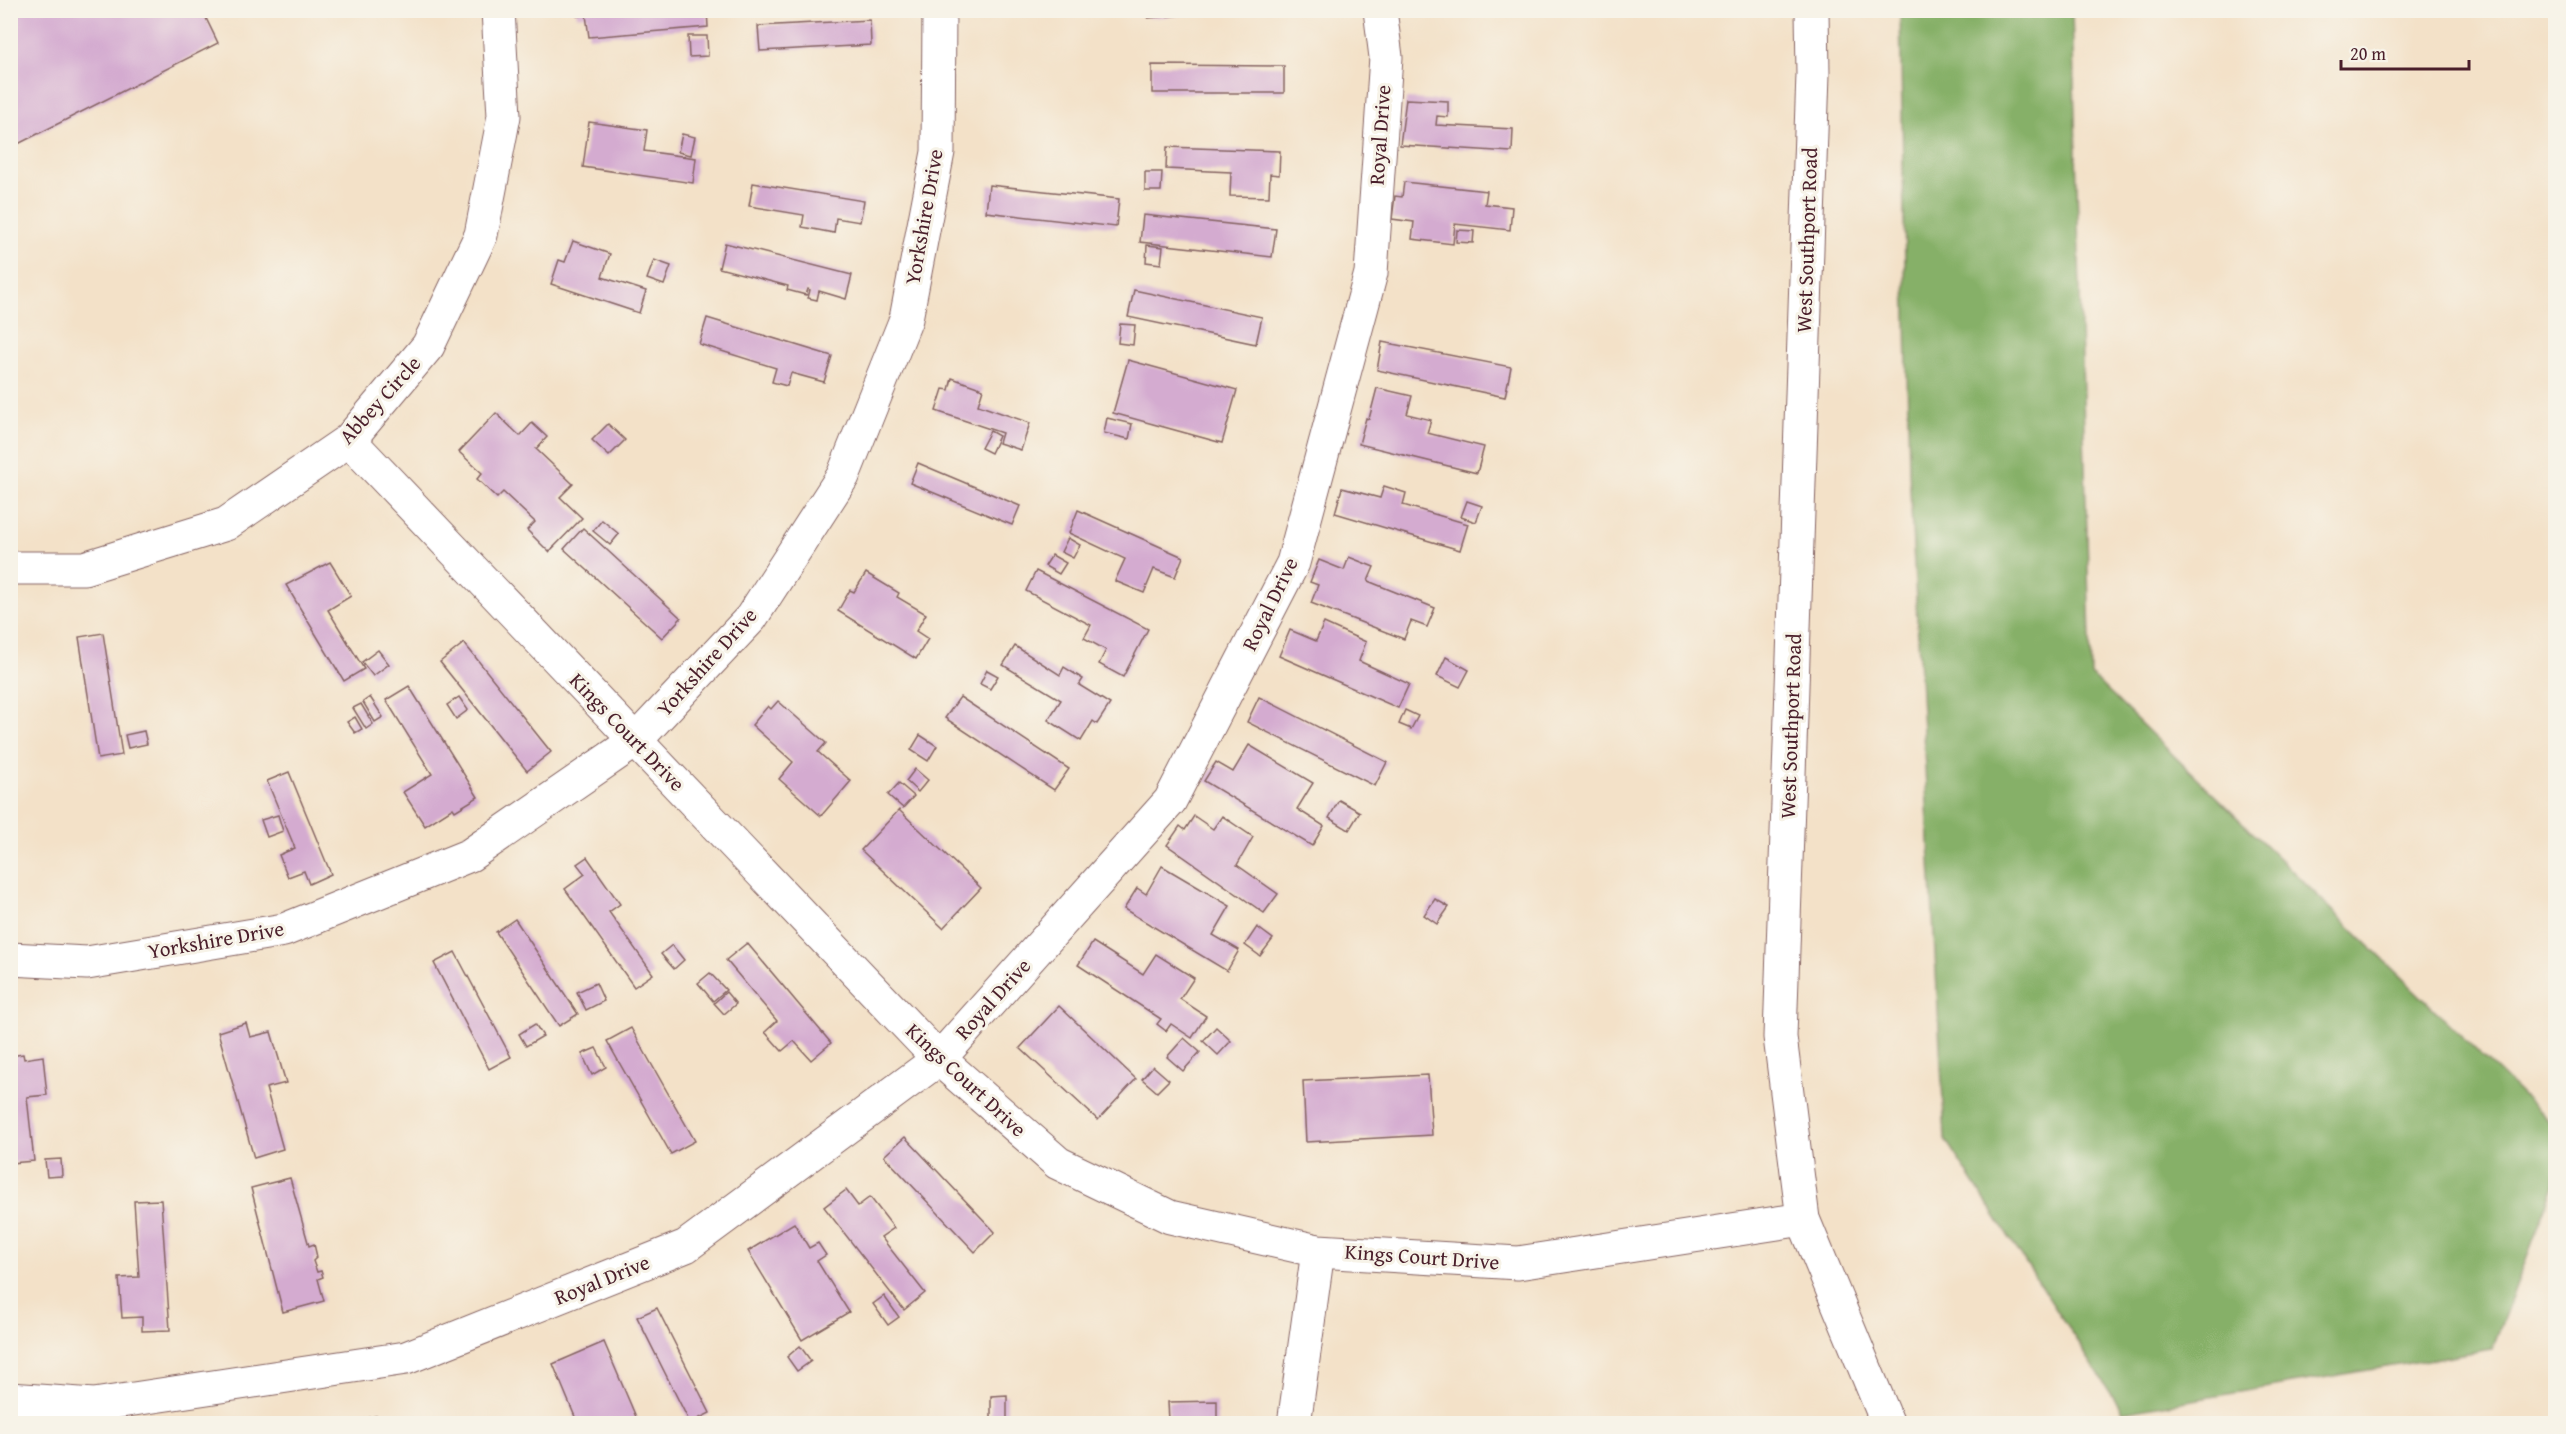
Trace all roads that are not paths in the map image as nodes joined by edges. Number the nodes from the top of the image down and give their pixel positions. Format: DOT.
graph roads {
  1 [pos="498,10"];
  2 [pos="939,10"];
  3 [pos="1380,10"];
  4 [pos="1812,10"];
  5 [pos="349,440"];
  6 [pos="10,568"];
  7 [pos="635,741"];
  8 [pos="10,959"];
  9 [pos="939,1059"];
  10 [pos="1803,1219"];
  11 [pos="1318,1251"];
  12 [pos="10,1399"];
  13 [pos="1294,1424"];
  14 [pos="1888,1424"];
  1 -- 5 [label="street, Abbey Circle"];
  2 -- 7 [label="street, Yorkshire Drive"];
  3 -- 9 [label="street, Royal Drive"];
  4 -- 10 [label="street, West Southport Road"];
  5 -- 6 [label="street, Abbey Circle"];
  5 -- 7 [label="street, Kings Court Drive"];
  7 -- 8 [label="street, Yorkshire Drive"];
  7 -- 9 [label="street, Kings Court Drive"];
  9 -- 11 [label="street, Kings Court Drive"];
  9 -- 12 [label="street, Royal Drive"];
  10 -- 11 [label="street, Kings Court Drive"];
  10 -- 14 [label="street, West Southport Road"];
  11 -- 13 [label="street"];
}
